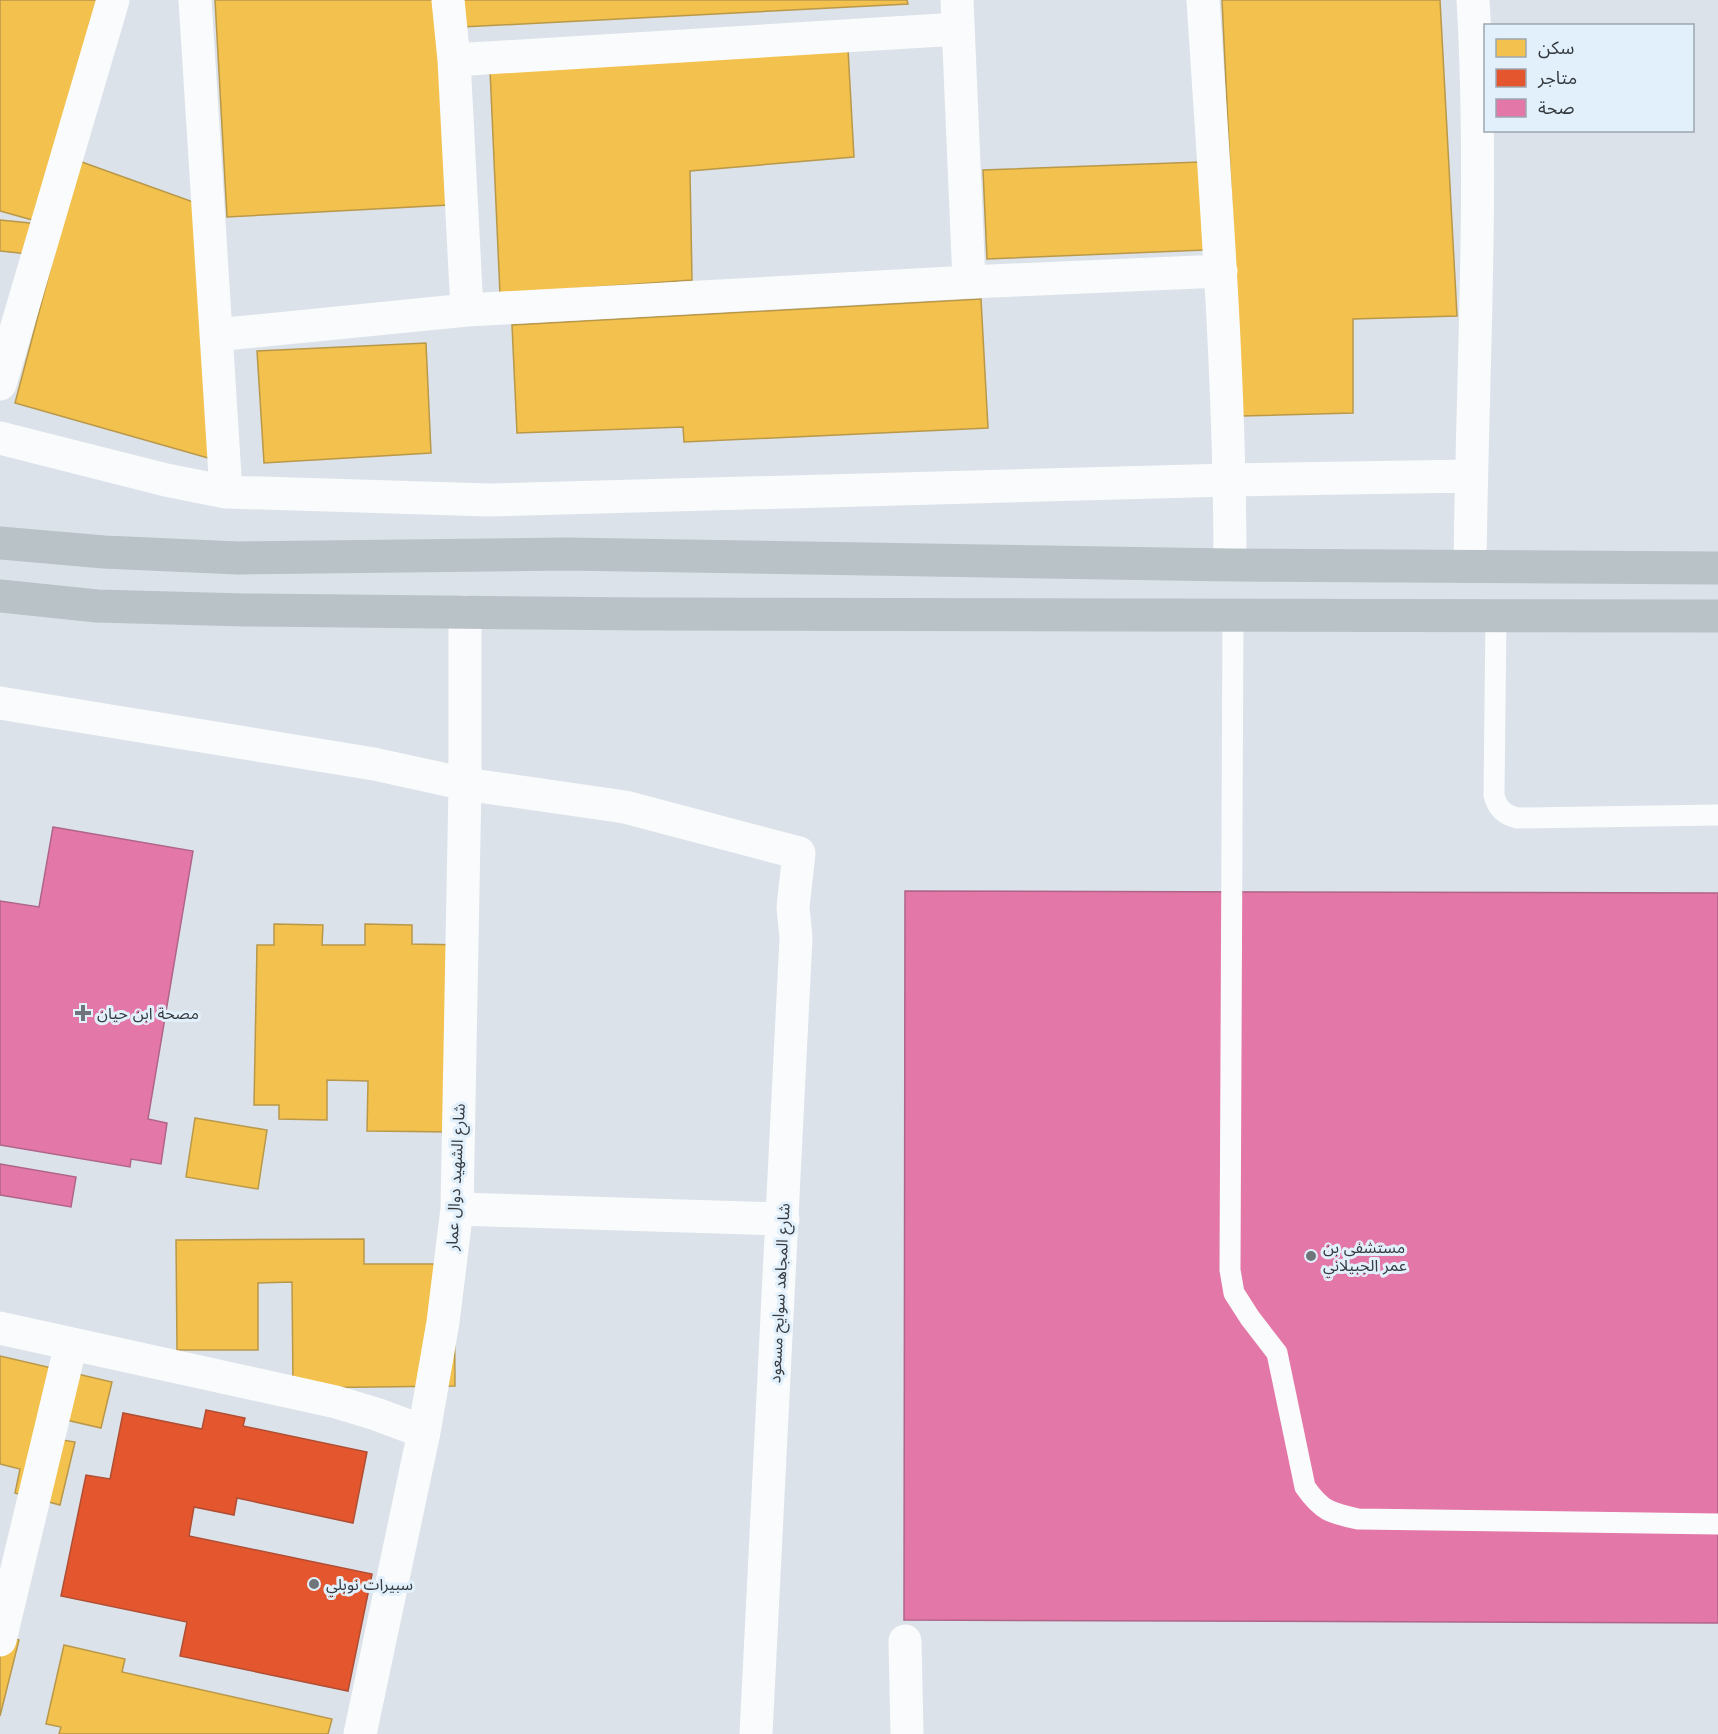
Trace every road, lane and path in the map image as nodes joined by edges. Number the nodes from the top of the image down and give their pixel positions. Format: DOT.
graph roads {
  1 [pos="113,0"];
  2 [pos="195,0"];
  3 [pos="448,0"];
  4 [pos="1203,0"];
  5 [pos="1473,0"];
  6 [pos="958,15"];
  7 [pos="454,60"];
  8 [pos="1221,271"];
  9 [pos="969,282"];
  10 [pos="467,310"];
  11 [pos="216,335"];
  12 [pos="0,384"];
  13 [pos="0,438"];
  14 [pos="1471,476"];
  15 [pos="1230,480"];
  16 [pos="226,492"];
  17 [pos="0,543"];
  18 [pos="1230,565"];
  19 [pos="1470,566"];
  20 [pos="1718,568"];
  21 [pos="0,596"];
  22 [pos="465,612"];
  23 [pos="1233,615"];
  24 [pos="1496,615"];
  25 [pos="1718,616"];
  26 [pos="0,703"];
  27 [pos="465,784"];
  28 [pos="1718,815"];
  29 [pos="457,1209"];
  30 [pos="783,1219"];
  31 [pos="0,1328"];
  32 [pos="71,1344"];
  33 [pos="424,1432"];
  34 [pos="1718,1524"];
  35 [pos="2,1620"];
  36 [pos="905,1641"];
  37 [pos="360,1734"];
  38 [pos="756,1734"];
  39 [pos="908,1734"];
  1 -- 12 [label="street"];
  2 -- 11 [label="street"];
  3 -- 7 [label="street"];
  4 -- 8 [label="street"];
  5 -- 14 [label="street"];
  6 -- 7 [label="street"];
  6 -- 9 [label="street"];
  7 -- 10 [label="street"];
  8 -- 9 [label="street"];
  8 -- 15 [label="street"];
  9 -- 10 [label="street"];
  10 -- 11 [label="street"];
  11 -- 16 [label="street"];
  13 -- 16 [label="street"];
  14 -- 15 [label="street"];
  14 -- 19 [label="street"];
  15 -- 16 [label="street"];
  15 -- 18 [label="street"];
  17 -- 18 [label="main road"];
  18 -- 19 [label="main road"];
  19 -- 20 [label="main road"];
  21 -- 22 [label="main road"];
  22 -- 23 [label="main road"];
  22 -- 27 [label="street, شارع الشهيد دوال عمار"];
  23 -- 24 [label="main road"];
  23 -- 34 [label="lane"];
  24 -- 25 [label="main road"];
  24 -- 28 [label="lane"];
  26 -- 27 [label="street"];
  27 -- 29 [label="street, شارع الشهيد دوال عمار"];
  27 -- 30 [label="street, شارع المجاهد سوايح مسعود"];
  29 -- 30 [label="street"];
  29 -- 33 [label="street, شارع الشهيد دوال عمار"];
  30 -- 38 [label="street, شارع المجاهد سوايح مسعود"];
  31 -- 32 [label="street"];
  32 -- 33 [label="street"];
  32 -- 35 [label="street"];
  33 -- 37 [label="street, شارع الشهيد دوال عمار"];
  36 -- 39 [label="street"];
}
